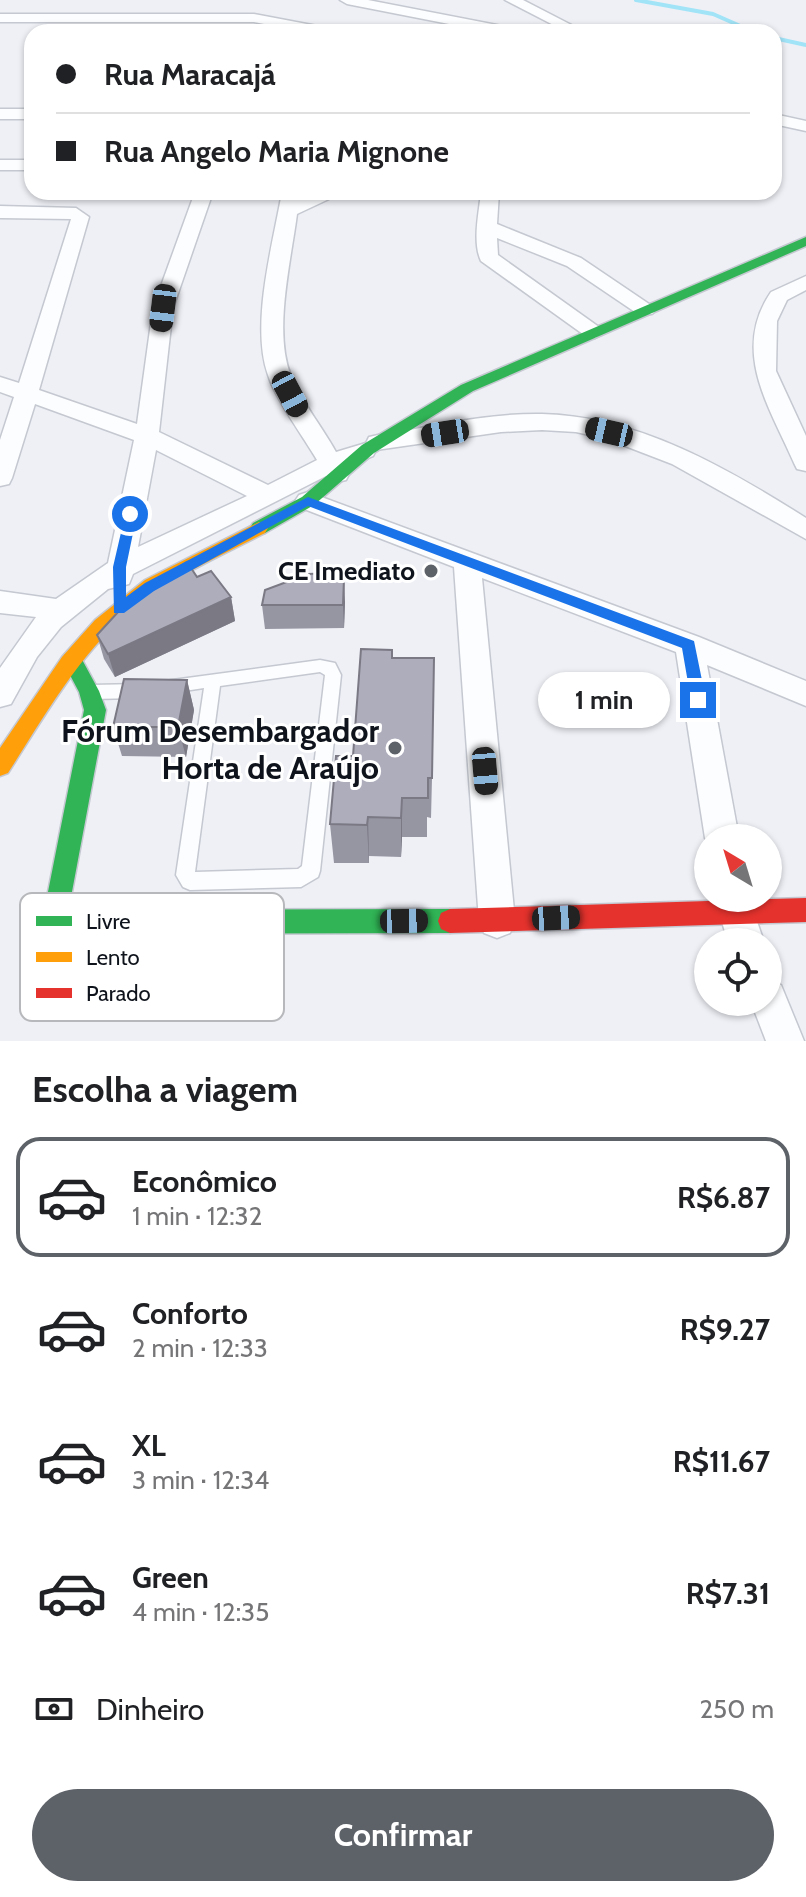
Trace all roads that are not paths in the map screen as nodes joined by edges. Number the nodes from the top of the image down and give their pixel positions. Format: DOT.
graph roads {
  1 [pos="347,0"];
  2 [pos="512,0"];
  3 [pos="0,18"];
  4 [pos="256,20"];
  5 [pos="57,24"];
  6 [pos="176,24"];
  7 [pos="280,24"];
  8 [pos="471,24"];
  9 [pos="562,24"];
  10 [pos="24,110"];
  11 [pos="0,114"];
  12 [pos="782,121"];
  13 [pos="806,126"];
  14 [pos="0,165"];
  15 [pos="24,165"];
  16 [pos="201,200"];
  17 [pos="489,200"];
  18 [pos="290,201"];
  19 [pos="0,212"];
  20 [pos="487,227"];
  21 [pos="806,241"];
  22 [pos="806,282"];
  23 [pos="645,310"];
  24 [pos="595,332"];
  25 [pos="0,384"];
  26 [pos="28,394"];
  27 [pos="431,411"];
  28 [pos="478,427"];
  29 [pos="147,436"];
  30 [pos="373,446"];
  31 [pos="806,463"];
  32 [pos="334,470"];
  33 [pos="0,478"];
  34 [pos="268,496"];
  35 [pos="308,501"];
  36 [pos="806,530"];
  37 [pos="467,562"];
  38 [pos="119,567"];
  39 [pos="0,602"];
  40 [pos="119,609"];
  41 [pos="60,610"];
  42 [pos="689,645"];
  43 [pos="72,660"];
  44 [pos="213,681"];
  45 [pos="89,691"];
  46 [pos="806,694"];
  47 [pos="0,695"];
  48 [pos="0,766"];
  49 [pos="720,824"];
  50 [pos="60,893"];
  51 [pos="806,910"];
  52 [pos="737,917"];
  53 [pos="497,921"];
  54 [pos="284,923"];
  55 [pos="775,1016"];
  56 [pos="785,1041"];
  1 -- 8 [label="street"];
  2 -- 9 [label="street"];
  3 -- 5 [label="street"];
  4 -- 6 [label="street"];
  4 -- 7 [label="street"];
  10 -- 11 [label="street"];
  12 -- 13 [label="street"];
  14 -- 15 [label="street"];
  16 -- 29 [label="street"];
  17 -- 20 [label="street"];
  18 -- 32 [label="street"];
  19 -- 26 [label="street"];
  20 -- 23 [label="street"];
  20 -- 24 [label="street"];
  21 -- 23 [label="street"];
  22 -- 31 [label="street"];
  23 -- 24 [label="street"];
  24 -- 27 [label="street"];
  25 -- 26 [label="street"];
  26 -- 29 [label="street"];
  26 -- 33 [label="street"];
  27 -- 28 [label="street"];
  27 -- 30 [label="street"];
  28 -- 30 [label="street"];
  28 -- 36 [label="street"];
  29 -- 34 [label="street"];
  29 -- 38 [label="street"];
  30 -- 32 [label="street"];
  32 -- 34 [label="street"];
  32 -- 35 [label="street"];
  34 -- 38 [label="street"];
  35 -- 37 [label="street"];
  35 -- 40 [label="street"];
  37 -- 42 [label="street"];
  37 -- 53 [label="street"];
  38 -- 40 [label="street"];
  38 -- 41 [label="street"];
  39 -- 41 [label="street"];
  40 -- 43 [label="street"];
  41 -- 47 [label="street"];
  42 -- 46 [label="street"];
  42 -- 49 [label="street"];
  43 -- 45 [label="street"];
  43 -- 48 [label="street"];
  44 -- 44 [label="lane"];
  44 -- 45 [label="lane"];
  45 -- 50 [label="street"];
  51 -- 52 [label="street"];
  52 -- 53 [label="street"];
  53 -- 54 [label="street"];
  55 -- 56 [label="street"];
}
